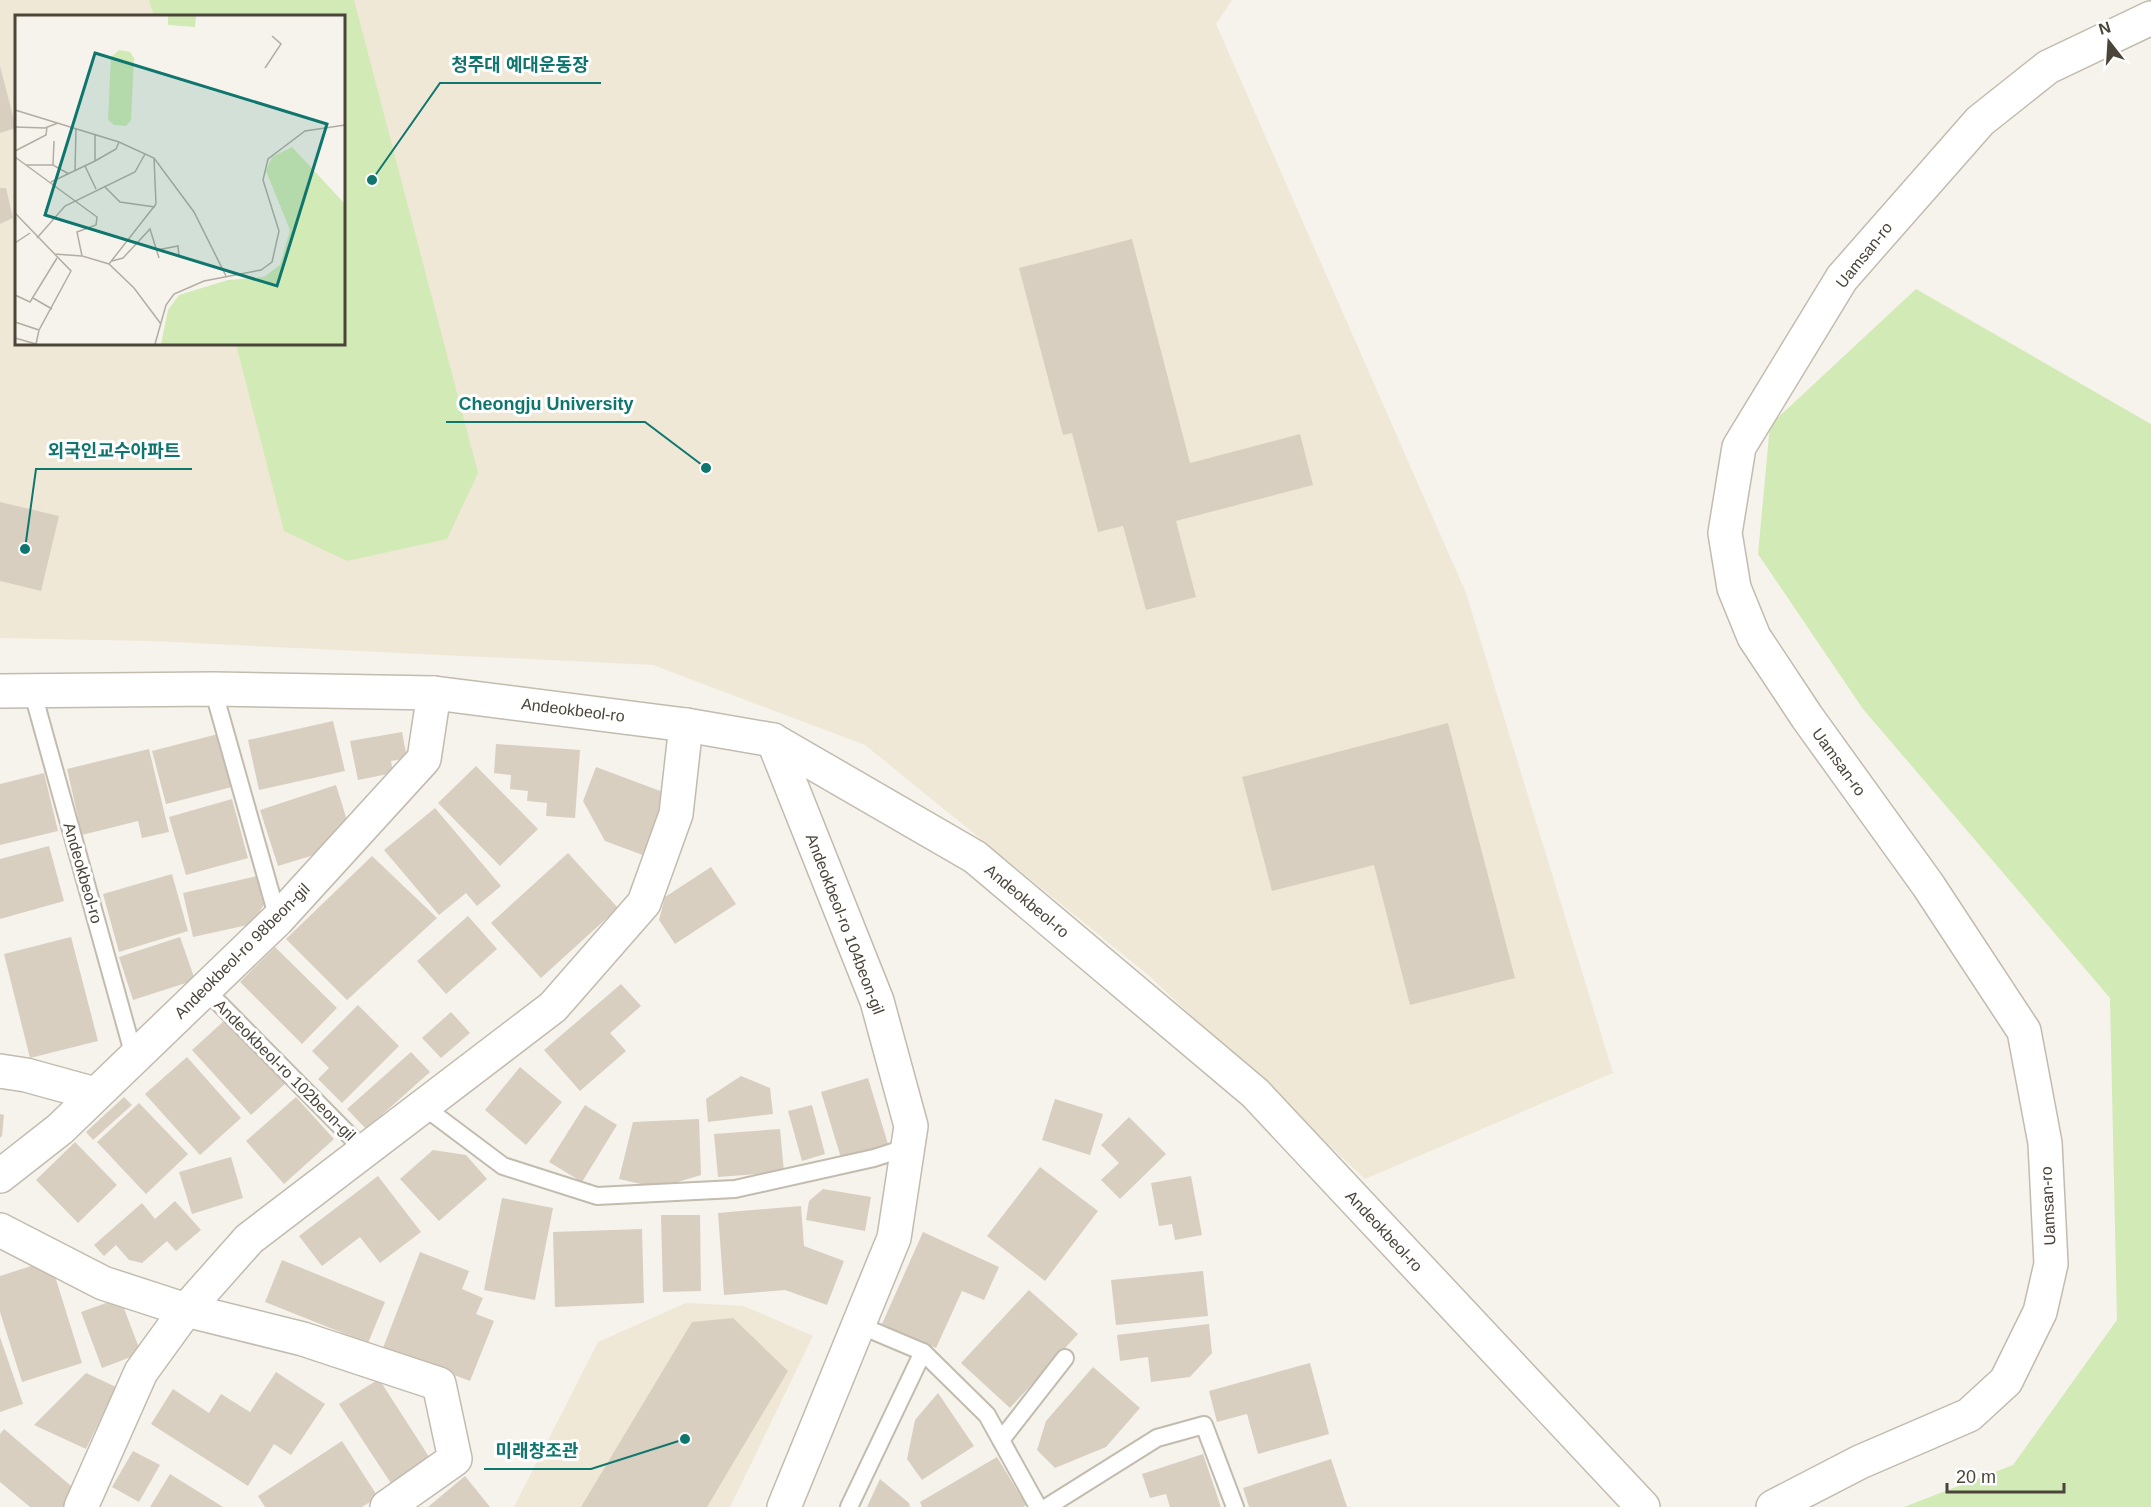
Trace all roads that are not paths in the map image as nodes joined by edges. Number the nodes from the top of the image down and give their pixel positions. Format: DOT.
graph roads {
  1 [pos="2151,18"];
  2 [pos="213,689"];
  3 [pos="16,690"];
  4 [pos="434,693"];
  5 [pos="686,725"];
  6 [pos="773,740"];
  7 [pos="278,919"];
  8 [pos="205,988"];
  9 [pos="134,1056"];
  10 [pos="0,1071"];
  11 [pos="96,1094"];
  12 [pos="423,1106"];
  13 [pos="908,1147"];
  14 [pos="365,1151"];
  15 [pos="0,1176"];
  16 [pos="0,1230"];
  17 [pos="186,1310"];
  18 [pos="859,1325"];
  19 [pos="923,1352"];
  20 [pos="1065,1358"];
  21 [pos="1001,1440"];
  22 [pos="81,1507"];
  23 [pos="387,1507"];
  24 [pos="784,1507"];
  25 [pos="849,1507"];
  26 [pos="1038,1507"];
  27 [pos="1047,1507"];
  28 [pos="1235,1507"];
  29 [pos="1643,1507"];
  30 [pos="1773,1507"];
  1 -- 30 [label="street, Uamsan-ro"];
  2 -- 3 [label="street, Andeokbeol-ro"];
  2 -- 4 [label="street, Andeokbeol-ro"];
  2 -- 7 [label="lane"];
  3 -- 9 [label="lane, Andeokbeol-ro"];
  4 -- 5 [label="street, Andeokbeol-ro"];
  4 -- 7 [label="street, Andeokbeol-ro 98beon-gil"];
  5 -- 6 [label="street, Andeokbeol-ro"];
  5 -- 12 [label="street, Andeokbeol-ro 102beon-gil"];
  6 -- 13 [label="street, Andeokbeol-ro 104beon-gil"];
  6 -- 29 [label="street, Andeokbeol-ro"];
  7 -- 8 [label="street, Andeokbeol-ro 98beon-gil"];
  8 -- 9 [label="street, Andeokbeol-ro 98beon-gil"];
  8 -- 14 [label="lane, Andeokbeol-ro 102beon-gil"];
  9 -- 11 [label="street, Andeokbeol-ro 98beon-gil"];
  10 -- 11 [label="street"];
  11 -- 15 [label="street, Andeokbeol-ro 98beon-gil"];
  12 -- 13 [label="lane"];
  12 -- 14 [label="street, Andeokbeol-ro 102beon-gil"];
  13 -- 18 [label="street, Andeokbeol-ro 104beon-gil"];
  14 -- 17 [label="street, Andeokbeol-ro 102beon-gil"];
  16 -- 17 [label="street"];
  17 -- 22 [label="street, Andeokbeol-ro 102beon-gil"];
  17 -- 23 [label="street"];
  18 -- 19 [label="lane"];
  18 -- 24 [label="street, Andeokbeol-ro 104beon-gil"];
  19 -- 21 [label="lane"];
  19 -- 25 [label="lane"];
  20 -- 21 [label="lane"];
  21 -- 26 [label="lane"];
  27 -- 28 [label="lane"];
}
